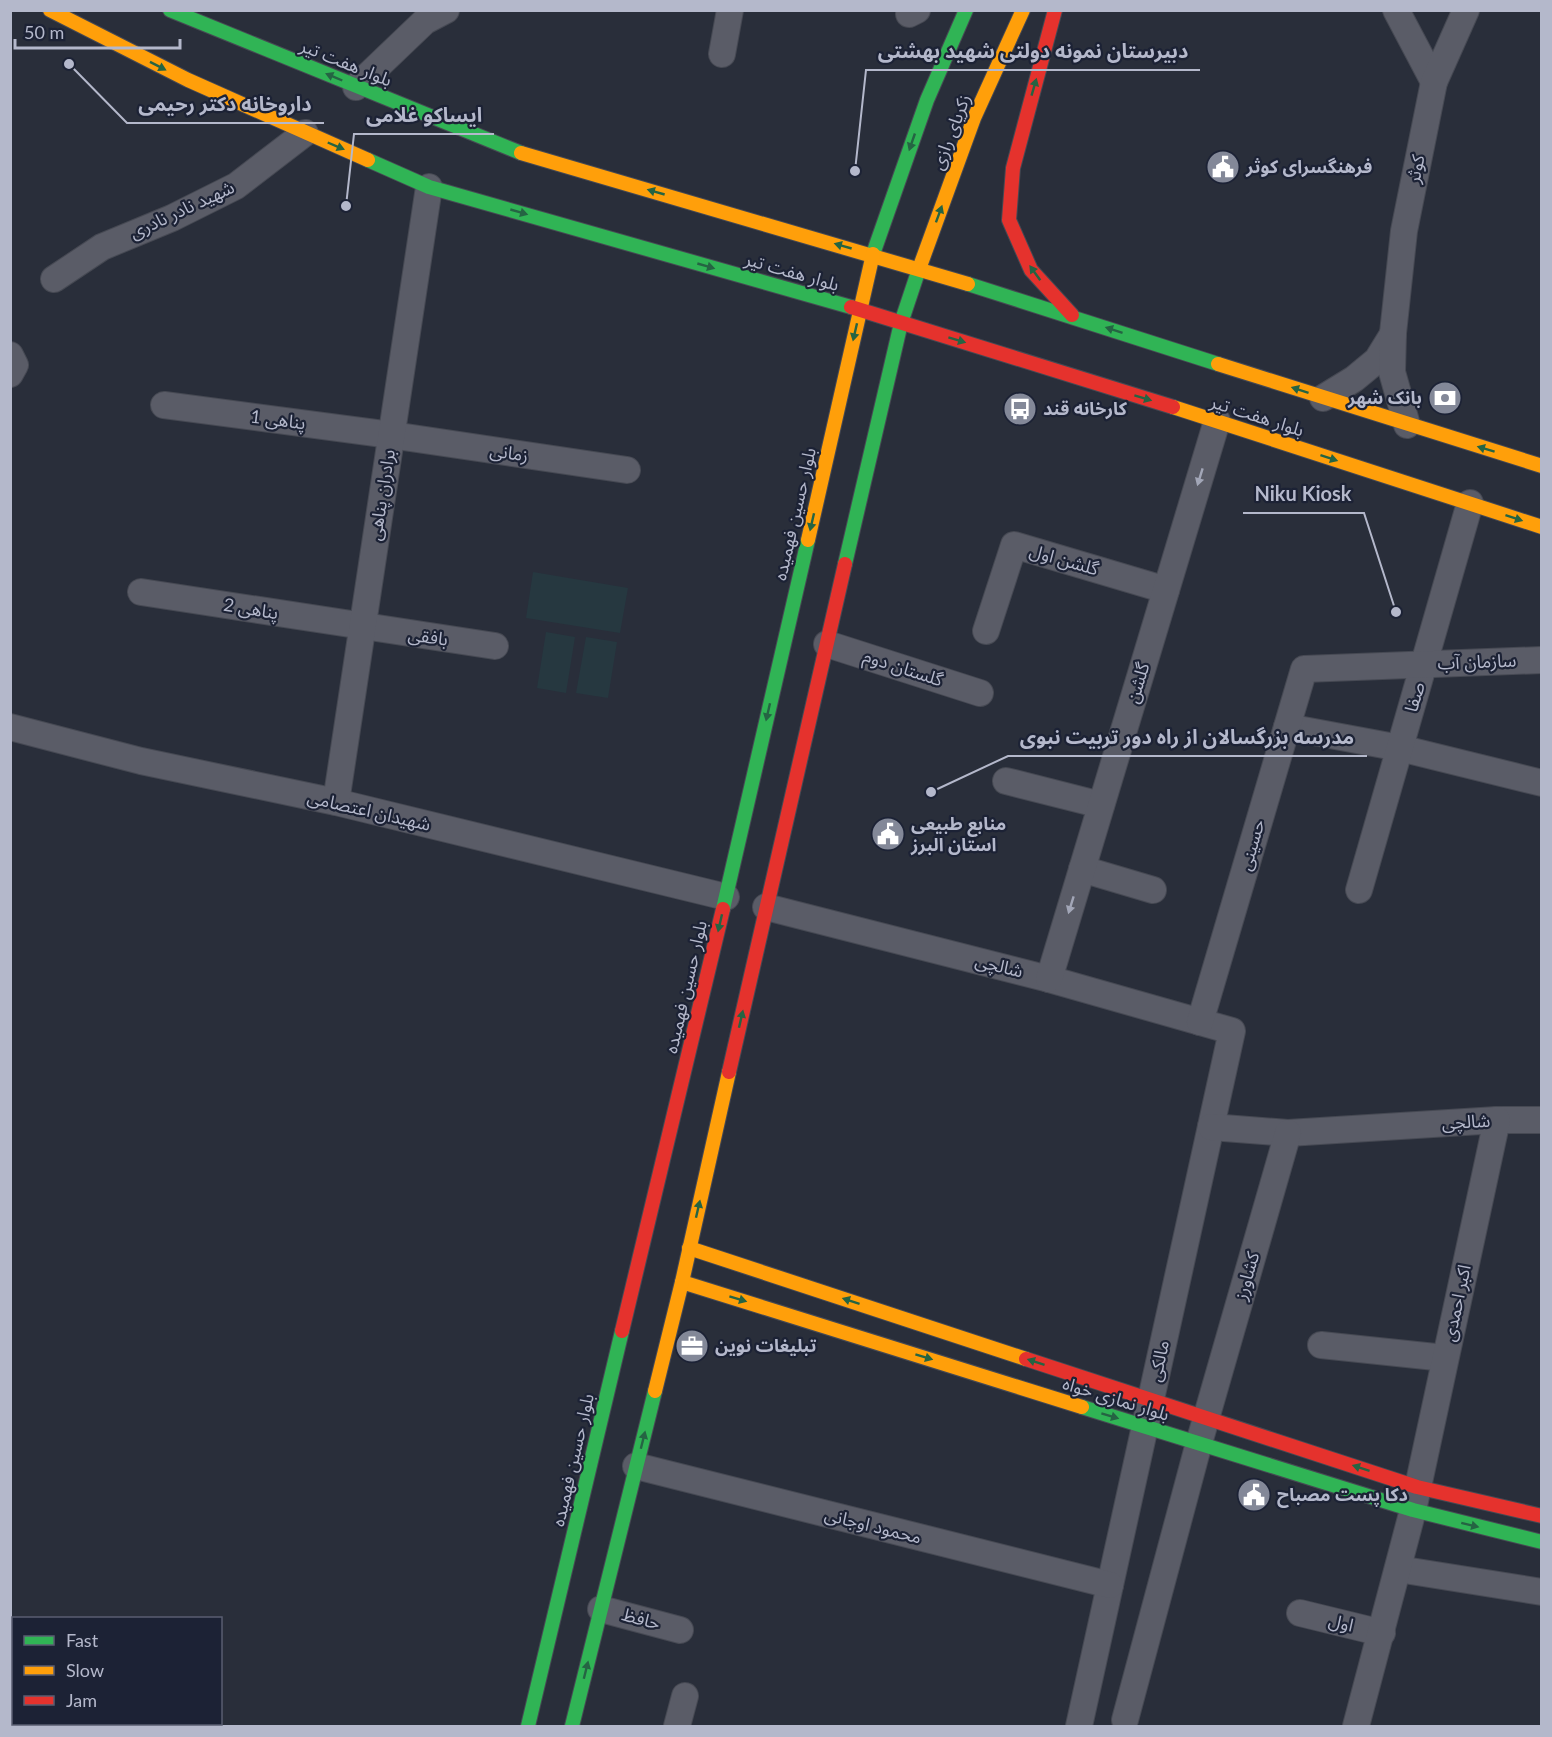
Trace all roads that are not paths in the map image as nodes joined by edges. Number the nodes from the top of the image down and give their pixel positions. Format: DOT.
graph roads {
  1 [pos="50,10"];
  2 [pos="170,10"];
  3 [pos="446,10"];
  4 [pos="730,10"];
  5 [pos="966,10"];
  6 [pos="1023,10"];
  7 [pos="1055,10"];
  8 [pos="1396,10"];
  9 [pos="1466,10"];
  10 [pos="722,54"];
  11 [pos="1434,82"];
  12 [pos="356,87"];
  13 [pos="927,100"];
  14 [pos="974,118"];
  15 [pos="936,123"];
  16 [pos="955,129"];
  17 [pos="305,133"];
  18 [pos="429,187"];
  19 [pos="873,255"];
  20 [pos="919,269"];
  21 [pos="54,279"];
  22 [pos="860,310"];
  23 [pos="1073,316"];
  24 [pos="901,322"];
  25 [pos="1393,333"];
  26 [pos="1323,398"];
  27 [pos="164,405"];
  28 [pos="1217,421"];
  29 [pos="1407,425"];
  30 [pos="391,435"];
  31 [pos="1542,466"];
  32 [pos="627,470"];
  33 [pos="1470,503"];
  34 [pos="1542,527"];
  35 [pos="1166,590"];
  36 [pos="141,592"];
  37 [pos="362,627"];
  38 [pos="986,631"];
  39 [pos="827,644"];
  40 [pos="495,646"];
  41 [pos="1542,660"];
  42 [pos="1424,663"];
  43 [pos="1304,669"];
  44 [pos="980,693"];
  45 [pos="10,728"];
  46 [pos="1287,728"];
  47 [pos="1400,748"];
  48 [pos="1006,781"];
  49 [pos="1542,783"];
  50 [pos="336,802"];
  51 [pos="1101,805"];
  52 [pos="1082,869"];
  53 [pos="1153,890"];
  54 [pos="1359,890"];
  55 [pos="726,897"];
  56 [pos="766,907"];
  57 [pos="1049,979"];
  58 [pos="1200,1022"];
  59 [pos="1232,1031"];
  60 [pos="1497,1120"];
  61 [pos="1542,1120"];
  62 [pos="1211,1127"];
  63 [pos="1288,1133"];
  64 [pos="689,1248"];
  65 [pos="682,1282"];
  66 [pos="1321,1345"];
  67 [pos="1445,1358"];
  68 [pos="1150,1400"];
  69 [pos="1207,1418"];
  70 [pos="1144,1426"];
  71 [pos="1199,1443"];
  72 [pos="636,1466"];
  73 [pos="1415,1498"];
  74 [pos="1542,1516"];
  75 [pos="1542,1542"];
  76 [pos="1398,1569"];
  77 [pos="1110,1586"];
  78 [pos="1542,1592"];
  79 [pos="601,1609"];
  80 [pos="1300,1613"];
  81 [pos="680,1630"];
  82 [pos="1382,1633"];
  83 [pos="685,1696"];
  84 [pos="1125,1720"];
  85 [pos="528,1726"];
  86 [pos="572,1726"];
  87 [pos="677,1726"];
  88 [pos="1079,1726"];
  89 [pos="1356,1726"];
  1 -- 17 [label="main road, بلوار هفت تیر, one-way"];
  12 -- 2 [label="main road, بلوار هفت تیر, one-way"];
  3 -- 12 [label="street"];
  4 -- 10 [label="street"];
  5 -- 13 [label="main road, زکریای رازی"];
  6 -- 14 [label="main road, زکریای رازی"];
  23 -- 7 [label="main road, one-way"];
  8 -- 11 [label="street"];
  9 -- 11 [label="street, کوثر"];
  11 -- 25 [label="street, کوثر"];
  19 -- 12 [label="main road, بلوار هفت تیر, one-way"];
  13 -- 15 [label="main road"];
  13 -- 19 [label="main road, زکریای رازی, one-way"];
  14 -- 16 [label="main road"];
  20 -- 14 [label="main road, زکریای رازی, one-way"];
  17 -- 18 [label="main road, بلوار هفت تیر, one-way"];
  17 -- 21 [label="street, شهید نادر نادری"];
  18 -- 22 [label="main road, بلوار هفت تیر, one-way"];
  18 -- 30 [label="street, برادران پناهی"];
  19 -- 20 [label="main road, بلوار هفت تیر"];
  19 -- 22 [label="main road, بلوار حسین فهمیده"];
  20 -- 23 [label="main road, بلوار هفت تیر"];
  20 -- 24 [label="main road, زکریای رازی"];
  22 -- 24 [label="main road, بلوار هفت تیر"];
  22 -- 55 [label="main road, بلوار حسین فهمیده, one-way"];
  26 -- 23 [label="main road, بلوار هفت تیر, one-way"];
  24 -- 28 [label="main road, بلوار هفت تیر, one-way"];
  24 -- 39 [label="main road"];
  25 -- 26 [label="street"];
  25 -- 29 [label="street, کوثر"];
  26 -- 29 [label="main road, بلوار هفت تیر"];
  27 -- 30 [label="street, پناهی 1"];
  28 -- 33 [label="main road, بلوار هفت تیر, one-way"];
  28 -- 35 [label="street, گلشن, one-way"];
  31 -- 29 [label="main road, بلوار هفت تیر, one-way"];
  30 -- 32 [label="street, زمانی"];
  30 -- 37 [label="street, برادران پناهی"];
  33 -- 34 [label="main road, بلوار هفت تیر, one-way"];
  33 -- 42 [label="street, صفا"];
  35 -- 38 [label="street, گلشن اول"];
  35 -- 51 [label="street, گلشن"];
  36 -- 37 [label="street, پناهی 2"];
  37 -- 40 [label="street, بافقی"];
  37 -- 50 [label="street, برادران پناهی"];
  39 -- 44 [label="street, گلستان دوم"];
  39 -- 56 [label="main road"];
  41 -- 42 [label="street, سازمان آب"];
  42 -- 43 [label="street, سازمان آب"];
  42 -- 47 [label="street, صفا"];
  43 -- 46 [label="street, حسینی"];
  45 -- 50 [label="street, شهیدان اعتصامی"];
  46 -- 47 [label="street"];
  46 -- 58 [label="street, حسینی"];
  47 -- 49 [label="street"];
  47 -- 54 [label="street, صفا"];
  48 -- 51 [label="street"];
  50 -- 55 [label="street, شهیدان اعتصامی"];
  51 -- 52 [label="street, گلشن"];
  52 -- 53 [label="street"];
  52 -- 57 [label="street, گلشن, one-way"];
  55 -- 85 [label="main road, بلوار حسین فهمیده, one-way"];
  56 -- 57 [label="street, شالچی"];
  64 -- 56 [label="main road, one-way"];
  57 -- 58 [label="street, شالچی"];
  58 -- 59 [label="street, شالچی"];
  59 -- 62 [label="street, مالکی"];
  60 -- 61 [label="street, شالچی"];
  60 -- 63 [label="street, شالچی"];
  60 -- 67 [label="street, اکبر احمدی"];
  62 -- 63 [label="street, شالچی"];
  62 -- 68 [label="street, مالکی"];
  63 -- 69 [label="street, کشاورز"];
  64 -- 65 [label="main road"];
  68 -- 64 [label="main road, بلوار نمازی خواه, one-way"];
  65 -- 70 [label="main road, بلوار نمازی خواه, one-way"];
  72 -- 65 [label="main road, one-way"];
  66 -- 67 [label="street"];
  67 -- 73 [label="street, اکبر احمدی"];
  68 -- 69 [label="main road, بلوار نمازی خواه"];
  68 -- 70 [label="street, مالکی"];
  69 -- 71 [label="street, کشاورز"];
  73 -- 69 [label="main road, بلوار نمازی خواه, one-way"];
  70 -- 71 [label="main road, بلوار نمازی خواه"];
  70 -- 77 [label="street, مالکی"];
  71 -- 73 [label="main road, بلوار نمازی خواه"];
  71 -- 84 [label="street, کشاورز"];
  72 -- 77 [label="street, محمود اوجانی"];
  72 -- 79 [label="main road"];
  73 -- 74 [label="main road, بلوار نمازی خواه"];
  73 -- 75 [label="main road, بلوار نمازی خواه, one-way"];
  73 -- 76 [label="street, اکبر احمدی"];
  76 -- 78 [label="street"];
  76 -- 82 [label="street, اکبر احمدی"];
  77 -- 88 [label="street, مالکی"];
  79 -- 81 [label="street, حافظ"];
  86 -- 79 [label="main road, one-way"];
  80 -- 82 [label="street, اول"];
  82 -- 89 [label="street, اکبر احمدی"];
  83 -- 87 [label="street"];
}
